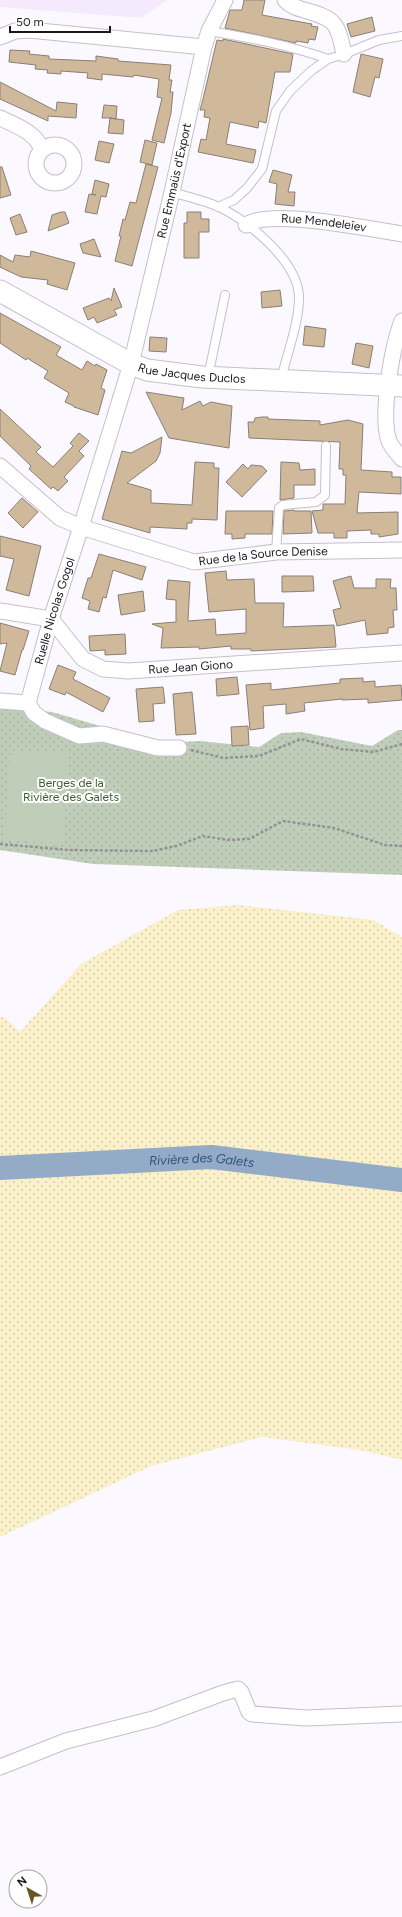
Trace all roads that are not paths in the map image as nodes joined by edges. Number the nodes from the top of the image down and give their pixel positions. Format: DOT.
graph roads {
  1 [pos="225,0"];
  2 [pos="285,0"];
  3 [pos="209,31"];
  4 [pos="402,36"];
  5 [pos="0,38"];
  6 [pos="204,48"];
  7 [pos="344,54"];
  8 [pos="328,59"];
  9 [pos="0,118"];
  10 [pos="42,150"];
  11 [pos="172,192"];
  12 [pos="218,207"];
  13 [pos="246,225"];
  14 [pos="402,234"];
  15 [pos="0,292"];
  16 [pos="225,294"];
  17 [pos="402,321"];
  18 [pos="131,364"];
  19 [pos="208,378"];
  20 [pos="281,380"];
  21 [pos="395,385"];
  22 [pos="326,446"];
  23 [pos="402,459"];
  24 [pos="0,466"];
  25 [pos="81,527"];
  26 [pos="402,550"];
  27 [pos="276,552"];
  28 [pos="0,611"];
  29 [pos="50,619"];
  30 [pos="402,653"];
  31 [pos="0,701"];
  32 [pos="28,703"];
  33 [pos="179,748"];
  34 [pos="402,1714"];
  35 [pos="0,1767"];
  1 -- 3 [label="street, Rue Emmaüs d'Export"];
  2 -- 7 [label="street"];
  3 -- 6 [label="street, Rue Emmaüs d'Export"];
  3 -- 8 [label="lane"];
  4 -- 7 [label="lane"];
  5 -- 6 [label="street"];
  6 -- 11 [label="street, Rue Emmaüs d'Export"];
  7 -- 8 [label="lane"];
  8 -- 12 [label="lane"];
  9 -- 10 [label="street"];
  11 -- 12 [label="lane"];
  11 -- 18 [label="street, Rue Emmaüs d'Export"];
  12 -- 13 [label="lane"];
  13 -- 14 [label="street, Rue Mendeleïev"];
  13 -- 20 [label="lane"];
  15 -- 18 [label="street, Rue Jacques Duclos"];
  16 -- 19 [label="lane"];
  17 -- 21 [label="street"];
  18 -- 19 [label="street, Rue Jacques Duclos"];
  18 -- 25 [label="street, Ruelle Nicolas Gogol"];
  19 -- 20 [label="street, Rue Jacques Duclos"];
  20 -- 21 [label="street, Rue Jacques Duclos"];
  21 -- 23 [label="street"];
  22 -- 27 [label="lane"];
  24 -- 25 [label="street, Rue de la Source Denise"];
  25 -- 27 [label="street, Rue de la Source Denise"];
  25 -- 29 [label="street, Ruelle Nicolas Gogol"];
  26 -- 27 [label="street, Rue de la Source Denise"];
  28 -- 29 [label="street"];
  29 -- 30 [label="street, Rue Jean Giono"];
  29 -- 32 [label="street, Ruelle Nicolas Gogol"];
  31 -- 32 [label="street"];
  32 -- 33 [label="street"];
  34 -- 35 [label="street"];
}
